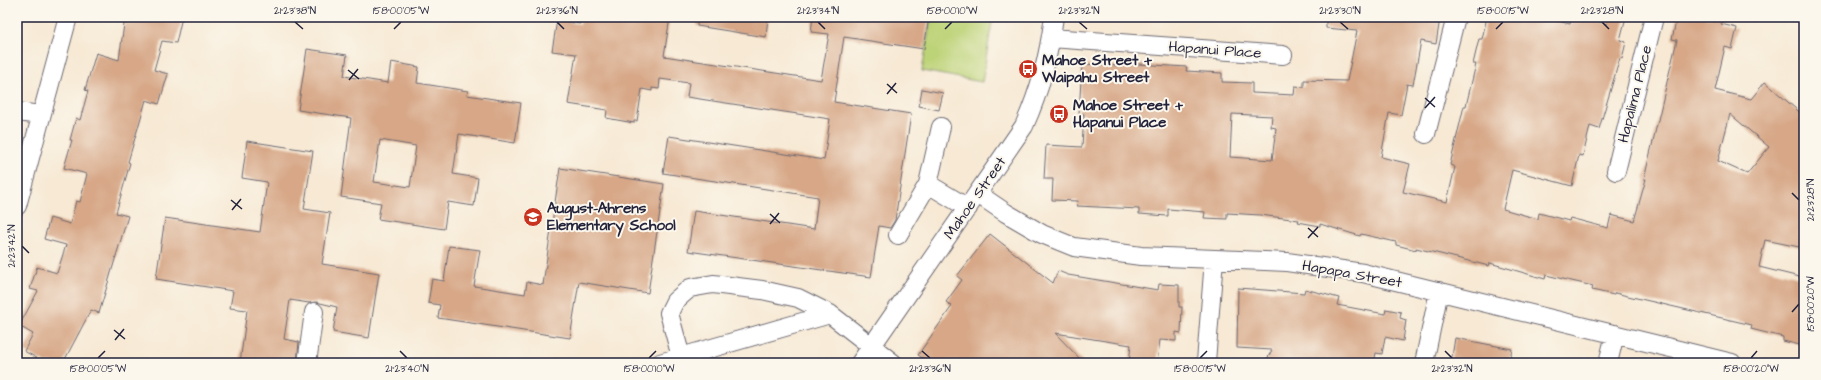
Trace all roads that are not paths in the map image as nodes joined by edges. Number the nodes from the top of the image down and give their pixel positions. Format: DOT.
graph roads {
  1 [pos="68,17"];
  2 [pos="1054,17"];
  3 [pos="1456,17"];
  4 [pos="1654,17"];
  5 [pos="1051,38"];
  6 [pos="1283,55"];
  7 [pos="17,112"];
  8 [pos="41,115"];
  9 [pos="941,127"];
  10 [pos="1426,134"];
  11 [pos="1616,171"];
  12 [pos="928,184"];
  13 [pos="973,201"];
  14 [pos="17,206"];
  15 [pos="898,235"];
  16 [pos="1214,259"];
  17 [pos="1439,291"];
  18 [pos="314,312"];
  19 [pos="830,314"];
  20 [pos="1615,334"];
  21 [pos="872,346"];
  22 [pos="681,357"];
  23 [pos="1206,362"];
  24 [pos="307,363"];
  25 [pos="660,363"];
  26 [pos="860,363"];
  27 [pos="893,363"];
  28 [pos="1424,363"];
  29 [pos="1608,363"];
  30 [pos="1732,363"];
  1 -- 8 [label="street"];
  2 -- 5 [label="street, Mahoe Street"];
  3 -- 10 [label="street"];
  4 -- 11 [label="street, Hapalima Place"];
  5 -- 6 [label="street, Hapanui Place"];
  5 -- 13 [label="street, Mahoe Street"];
  7 -- 8 [label="street"];
  8 -- 14 [label="street"];
  9 -- 12 [label="street"];
  12 -- 13 [label="street, Hapapa Street"];
  12 -- 15 [label="street"];
  13 -- 16 [label="street, Hapapa Street"];
  13 -- 21 [label="street, Mahoe Street"];
  16 -- 17 [label="street, Hapapa Street"];
  16 -- 23 [label="street"];
  17 -- 20 [label="street, Hapapa Street"];
  17 -- 28 [label="street"];
  18 -- 24 [label="street"];
  19 -- 21 [label="street"];
  19 -- 22 [label="street"];
  19 -- 22 [label="street"];
  20 -- 29 [label="street"];
  20 -- 30 [label="street, Hapapa Street"];
  21 -- 26 [label="street, Mahoe Street"];
  21 -- 27 [label="street"];
  22 -- 25 [label="street"];
}
